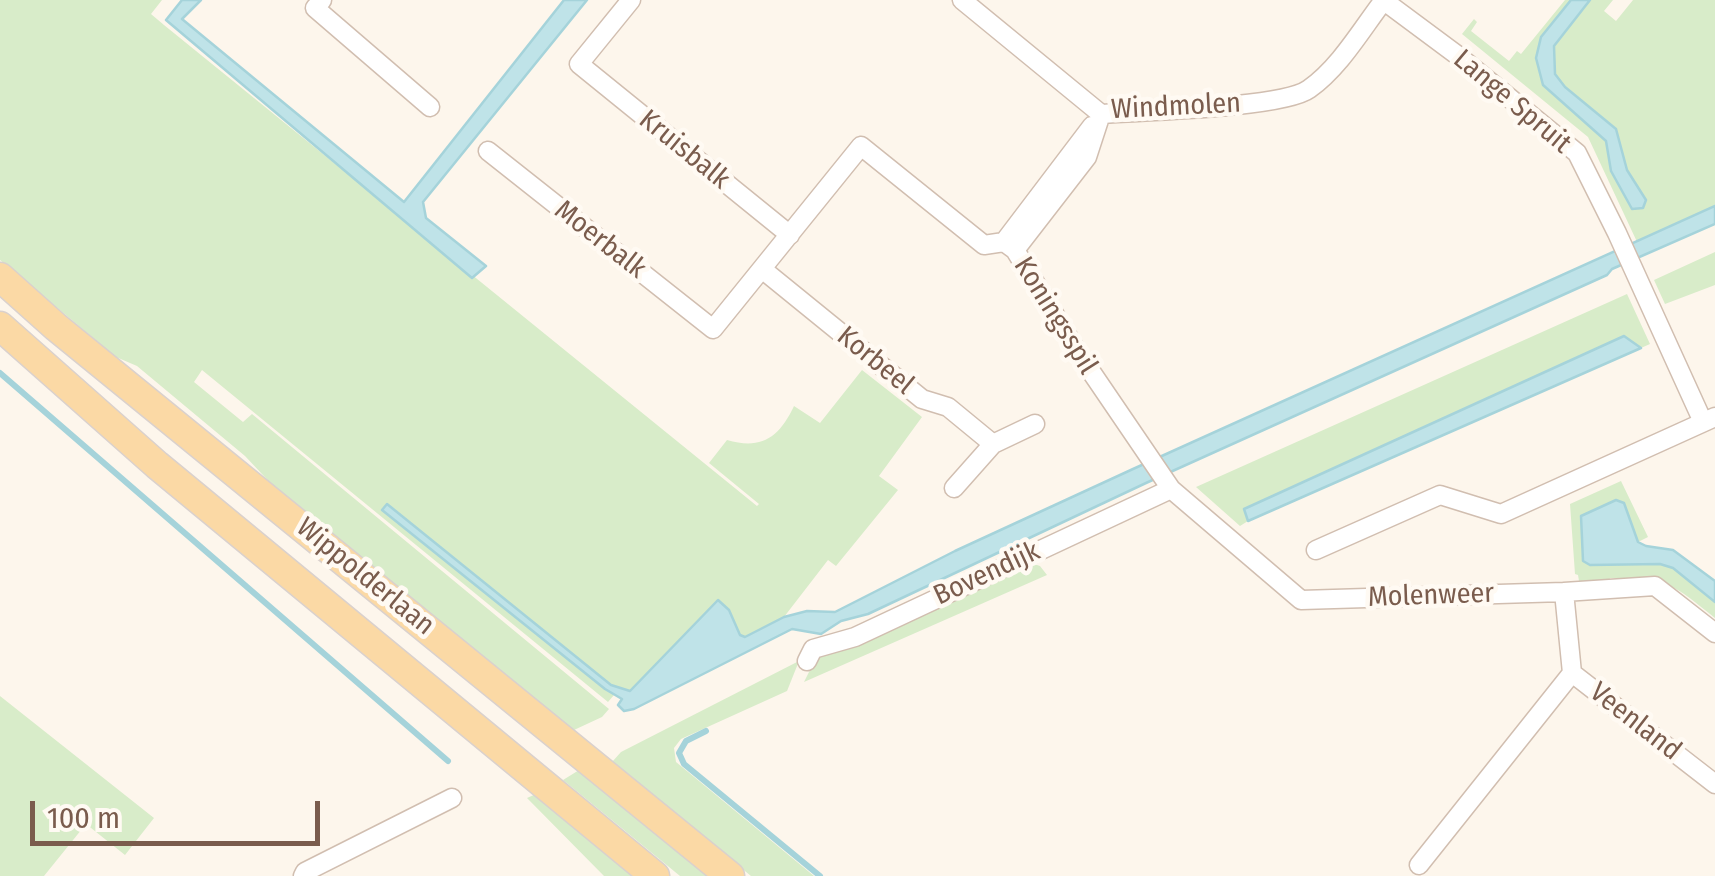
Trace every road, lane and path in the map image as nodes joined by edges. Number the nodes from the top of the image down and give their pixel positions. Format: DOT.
graph roads {
  1 [pos="631,0"];
  2 [pos="962,0"];
  3 [pos="1384,0"];
  4 [pos="318,4"];
  5 [pos="430,107"];
  6 [pos="1101,114"];
  7 [pos="488,151"];
  8 [pos="790,234"];
  9 [pos="1010,246"];
  10 [pos="762,269"];
  11 [pos="0,277"];
  12 [pos="0,326"];
  13 [pos="1709,420"];
  14 [pos="1034,424"];
  15 [pos="993,444"];
  16 [pos="954,488"];
  17 [pos="1170,488"];
  18 [pos="1316,550"];
  19 [pos="1564,592"];
  20 [pos="1715,633"];
  21 [pos="807,661"];
  22 [pos="1572,673"];
  23 [pos="1715,784"];
  24 [pos="452,798"];
  25 [pos="1419,865"];
  26 [pos="303,876"];
  27 [pos="656,876"];
  28 [pos="730,876"];
  1 -- 8 [label="street, Kruisbalk"];
  2 -- 6 [label="street, Windmolen"];
  3 -- 6 [label="street, Windmolen"];
  3 -- 13 [label="street, Lange Spruit"];
  4 -- 5 [label="street"];
  6 -- 9 [label="street"];
  7 -- 10 [label="street, Moerbalk"];
  8 -- 9 [label="street, Koningsspil"];
  8 -- 10 [label="street"];
  9 -- 17 [label="street, Koningsspil"];
  10 -- 15 [label="street, Korbeel"];
  11 -- 28 [label="main road, Wippolderlaan"];
  12 -- 27 [label="main road, Wippolderlaan"];
  13 -- 18 [label="street"];
  14 -- 15 [label="street"];
  15 -- 16 [label="street"];
  17 -- 19 [label="street, Molenweer"];
  17 -- 21 [label="street, Bovendijk"];
  19 -- 20 [label="street, Molenweer"];
  19 -- 22 [label="street, Veenland"];
  22 -- 23 [label="street, Veenland"];
  22 -- 25 [label="street"];
  24 -- 26 [label="street"];
}
